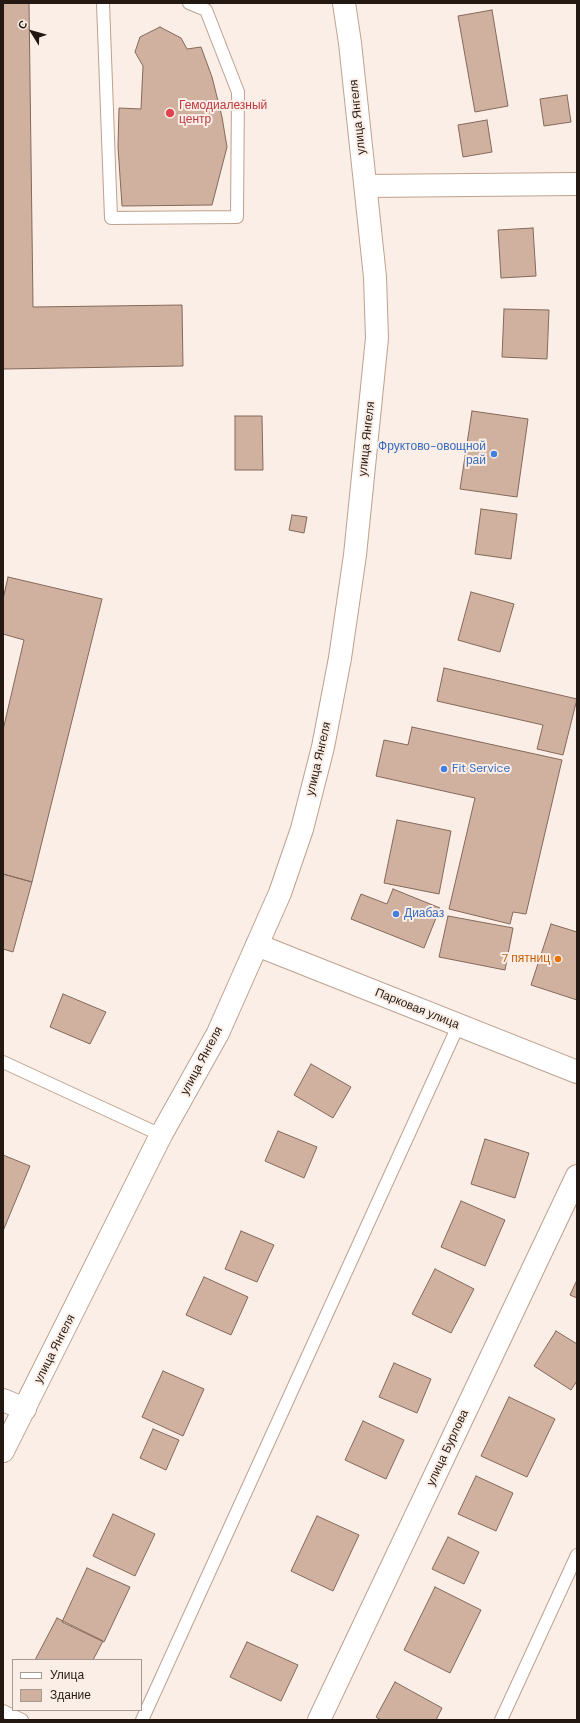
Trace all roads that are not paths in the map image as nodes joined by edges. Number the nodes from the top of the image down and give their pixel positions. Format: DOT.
graph roads {
  1 [pos="103,3"];
  2 [pos="189,3"];
  3 [pos="344,3"];
  4 [pos="577,184"];
  5 [pos="366,186"];
  6 [pos="257,945"];
  7 [pos="458,1026"];
  8 [pos="3,1062"];
  9 [pos="577,1072"];
  10 [pos="161,1135"];
  11 [pos="577,1176"];
  12 [pos="3,1400"];
  13 [pos="25,1409"];
  14 [pos="3,1451"];
  15 [pos="577,1555"];
  16 [pos="3,1711"];
  17 [pos="22,1720"];
  18 [pos="142,1720"];
  19 [pos="319,1720"];
  20 [pos="501,1720"];
  1 -- 2 [label="lane"];
  3 -- 5 [label="street, улица Янгеля"];
  4 -- 5 [label="street"];
  5 -- 6 [label="street, улица Янгеля"];
  6 -- 7 [label="street, Парковая улица"];
  6 -- 10 [label="street, улица Янгеля"];
  7 -- 9 [label="street, Парковая улица"];
  7 -- 18 [label="lane"];
  8 -- 10 [label="lane"];
  10 -- 13 [label="street, улица Янгеля"];
  11 -- 19 [label="street, улица Бурлова"];
  12 -- 13 [label="street"];
  13 -- 14 [label="street, улица Янгеля"];
  15 -- 20 [label="lane"];
  16 -- 17 [label="lane"];
}
